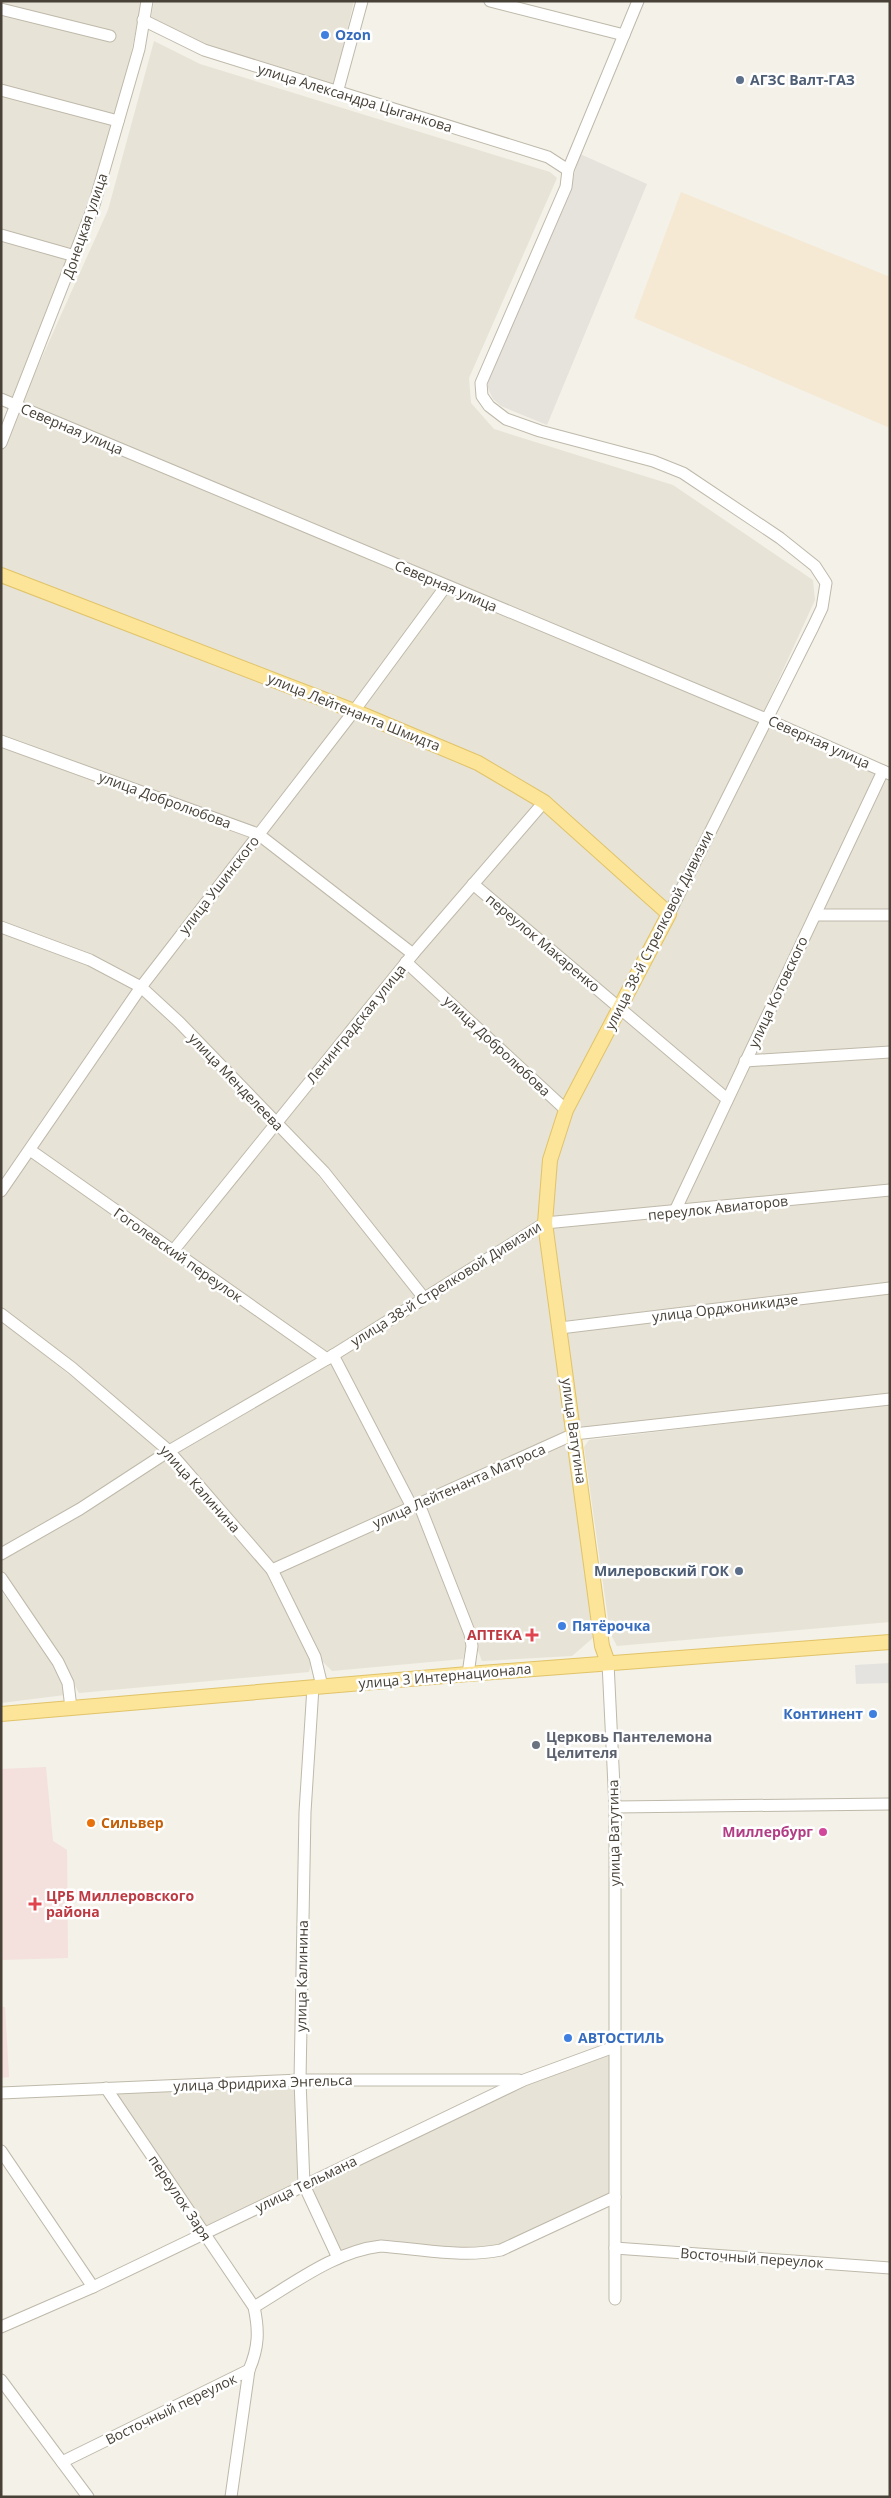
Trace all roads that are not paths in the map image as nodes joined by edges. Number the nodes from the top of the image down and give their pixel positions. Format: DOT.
graph roads {
  1 [pos="147,1"];
  2 [pos="362,1"];
  3 [pos="490,1"];
  4 [pos="638,1"];
  5 [pos="1,8"];
  6 [pos="143,20"];
  7 [pos="624,35"];
  8 [pos="110,36"];
  9 [pos="1,90"];
  10 [pos="337,93"];
  11 [pos="118,121"];
  12 [pos="568,170"];
  13 [pos="1,235"];
  14 [pos="75,256"];
  15 [pos="1,399"];
  16 [pos="16,406"];
  17 [pos="1,443"];
  18 [pos="1,575"];
  19 [pos="446,586"];
  20 [pos="354,710"];
  21 [pos="766,719"];
  22 [pos="1,741"];
  23 [pos="886,772"];
  24 [pos="544,802"];
  25 [pos="258,834"];
  26 [pos="473,884"];
  27 [pos="669,914"];
  28 [pos="815,914"];
  29 [pos="890,915"];
  30 [pos="1,927"];
  31 [pos="409,958"];
  32 [pos="141,987"];
  33 [pos="620,1008"];
  34 [pos="890,1052"];
  35 [pos="745,1061"];
  36 [pos="727,1099"];
  37 [pos="566,1110"];
  38 [pos="276,1123"];
  39 [pos="30,1150"];
  40 [pos="890,1190"];
  41 [pos="1,1191"];
  42 [pos="674,1213"];
  43 [pos="545,1223"];
  44 [pos="173,1250"];
  45 [pos="890,1288"];
  46 [pos="424,1298"];
  47 [pos="1,1314"];
  48 [pos="560,1328"];
  49 [pos="330,1357"];
  50 [pos="890,1399"];
  51 [pos="574,1434"];
  52 [pos="169,1451"];
  53 [pos="416,1506"];
  54 [pos="1,1554"];
  55 [pos="272,1570"];
  56 [pos="1,1578"];
  57 [pos="890,1642"];
  58 [pos="608,1663"];
  59 [pos="468,1674"];
  60 [pos="318,1686"];
  61 [pos="71,1708"];
  62 [pos="1,1714"];
  63 [pos="890,1804"];
  64 [pos="615,1807"];
  65 [pos="614,2047"];
  66 [pos="300,2080"];
  67 [pos="524,2080"];
  68 [pos="106,2088"];
  69 [pos="1,2093"];
  70 [pos="1,2151"];
  71 [pos="304,2185"];
  72 [pos="614,2197"];
  73 [pos="204,2233"];
  74 [pos="615,2248"];
  75 [pos="338,2258"];
  76 [pos="890,2268"];
  77 [pos="92,2287"];
  78 [pos="615,2299"];
  79 [pos="254,2307"];
  80 [pos="1,2327"];
  81 [pos="249,2370"];
  82 [pos="1,2380"];
  83 [pos="62,2462"];
  84 [pos="88,2497"];
  85 [pos="231,2497"];
  1 -- 6 [label="street, Донецкая улица"];
  2 -- 10 [label="street"];
  3 -- 7 [label="street"];
  4 -- 7 [label="street"];
  5 -- 8 [label="street"];
  6 -- 10 [label="street, улица Александра Цыганкова"];
  6 -- 11 [label="street, Донецкая улица"];
  7 -- 12 [label="street"];
  9 -- 11 [label="street"];
  10 -- 12 [label="street, улица Александра Цыганкова"];
  11 -- 14 [label="street, Донецкая улица"];
  12 -- 21 [label="street, улица 38-й Стрелковой Дивизии"];
  13 -- 14 [label="street"];
  14 -- 16 [label="street, Донецкая улица"];
  15 -- 16 [label="street, Северная улица"];
  16 -- 17 [label="street, Донецкая улица"];
  16 -- 19 [label="street, Северная улица"];
  18 -- 20 [label="main road, улица Лейтенанта Шмидта"];
  19 -- 20 [label="street, улица Ушинского"];
  19 -- 21 [label="street, Северная улица"];
  20 -- 24 [label="main road, улица Лейтенанта Шмидта"];
  20 -- 25 [label="street, улица Ушинского"];
  21 -- 23 [label="street, Северная улица"];
  21 -- 27 [label="street, улица 38-й Стрелковой Дивизии"];
  22 -- 25 [label="street, улица Добролюбова"];
  23 -- 28 [label="street, улица Котовского"];
  24 -- 26 [label="street, Ленинградская улица"];
  24 -- 27 [label="main road, улица Лейтенанта Шмидта"];
  25 -- 31 [label="street, улица Добролюбова"];
  25 -- 32 [label="street, улица Ушинского"];
  26 -- 31 [label="street, Ленинградская улица"];
  26 -- 33 [label="street, переулок Макаренко"];
  27 -- 33 [label="main road, улица 38-й Стрелковой Дивизии"];
  28 -- 29 [label="street"];
  28 -- 35 [label="street, улица Котовского"];
  30 -- 32 [label="street, улица Менделеева"];
  31 -- 37 [label="street, улица Добролюбова"];
  31 -- 38 [label="street, Ленинградская улица"];
  32 -- 38 [label="street, улица Менделеева"];
  32 -- 39 [label="street, улица Ушинского"];
  33 -- 36 [label="street, переулок Макаренко"];
  33 -- 37 [label="main road, улица 38-й Стрелковой Дивизии"];
  34 -- 35 [label="street"];
  35 -- 36 [label="street, улица Котовского"];
  36 -- 42 [label="street, улица Котовского"];
  37 -- 43 [label="main road, улица 38-й Стрелковой Дивизии"];
  38 -- 44 [label="street, Ленинградская улица"];
  38 -- 46 [label="street, улица Менделеева"];
  39 -- 41 [label="street, улица Ушинского"];
  39 -- 44 [label="street, Гоголевский переулок"];
  40 -- 42 [label="street, переулок Авиаторов"];
  42 -- 43 [label="street, переулок Авиаторов"];
  43 -- 46 [label="street, улица 38-й Стрелковой Дивизии"];
  43 -- 48 [label="main road, улица Ватутина"];
  44 -- 49 [label="street, Гоголевский переулок"];
  45 -- 48 [label="street, улица Орджоникидзе"];
  46 -- 49 [label="street, улица 38-й Стрелковой Дивизии"];
  47 -- 52 [label="street, улица Калинина"];
  48 -- 51 [label="main road, улица Ватутина"];
  49 -- 52 [label="street, улица 38-й Стрелковой Дивизии"];
  49 -- 53 [label="street, Гоголевский переулок"];
  50 -- 51 [label="street, улица Лейтенанта Матроса"];
  51 -- 53 [label="street, улица Лейтенанта Матроса"];
  51 -- 58 [label="main road, улица Ватутина"];
  52 -- 54 [label="street, улица 38-й Стрелковой Дивизии"];
  52 -- 55 [label="street, улица Калинина"];
  53 -- 55 [label="street, улица Лейтенанта Матроса"];
  53 -- 59 [label="street, Гоголевский переулок"];
  55 -- 60 [label="street, улица Калинина"];
  56 -- 61 [label="street"];
  57 -- 58 [label="main road, улица 3 Интернационала"];
  58 -- 59 [label="main road, улица 3 Интернационала"];
  58 -- 64 [label="street, улица Ватутина"];
  59 -- 60 [label="main road, улица 3 Интернационала"];
  60 -- 61 [label="main road, улица 3 Интернационала"];
  60 -- 66 [label="street, улица Калинина"];
  61 -- 62 [label="main road, улица 3 Интернационала"];
  63 -- 64 [label="street"];
  64 -- 65 [label="street, улица Ватутина"];
  65 -- 67 [label="street, улица Тельмана"];
  65 -- 72 [label="street, улица Ватутина"];
  66 -- 67 [label="street, улица Фридриха Энгельса"];
  66 -- 68 [label="street, улица Фридриха Энгельса"];
  66 -- 71 [label="street, улица Калинина"];
  67 -- 71 [label="street, улица Тельмана"];
  68 -- 69 [label="street, улица Фридриха Энгельса"];
  68 -- 73 [label="street, переулок Заря"];
  70 -- 77 [label="street"];
  71 -- 73 [label="street, улица Тельмана"];
  71 -- 75 [label="street, улица Калинина"];
  72 -- 74 [label="street, улица Ватутина"];
  72 -- 75 [label="street"];
  73 -- 77 [label="street, улица Тельмана"];
  73 -- 79 [label="street, переулок Заря"];
  74 -- 76 [label="street, Восточный переулок"];
  74 -- 78 [label="street, улица Ватутина"];
  75 -- 79 [label="street"];
  77 -- 80 [label="street, улица Тельмана"];
  79 -- 81 [label="street, Восточный переулок"];
  81 -- 83 [label="street, Восточный переулок"];
  81 -- 85 [label="street"];
  82 -- 83 [label="street"];
  83 -- 84 [label="street"];
}
